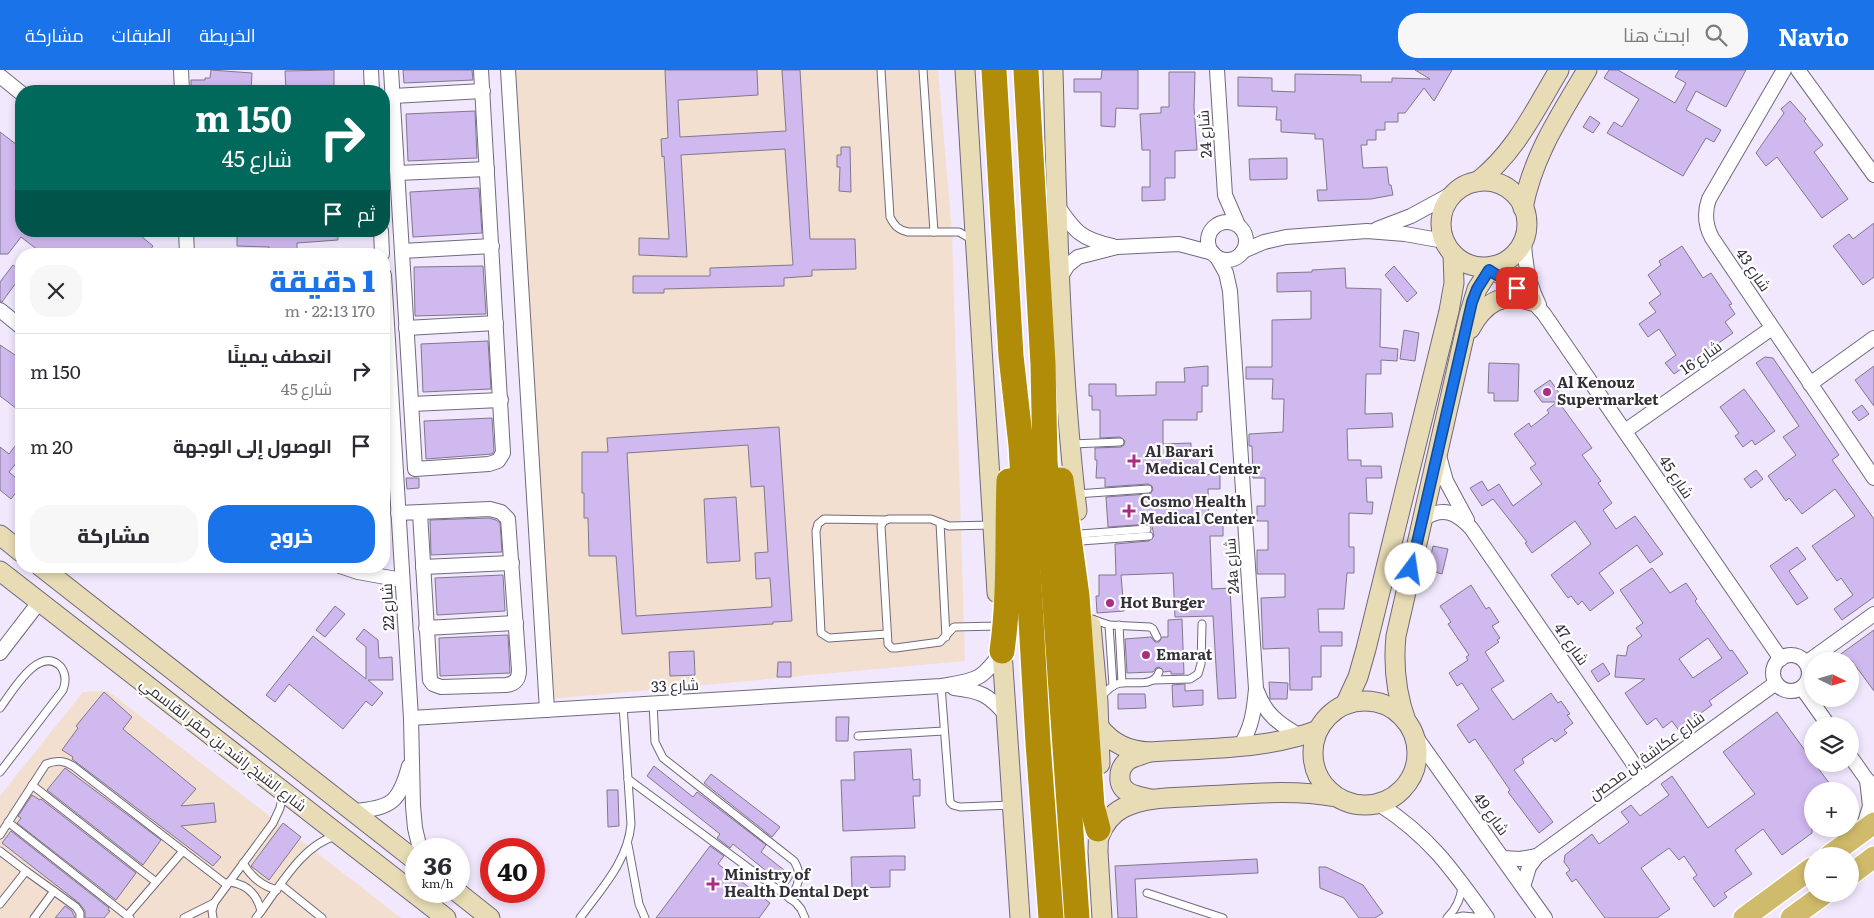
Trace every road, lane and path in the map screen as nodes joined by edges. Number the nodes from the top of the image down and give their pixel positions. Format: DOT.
graph roads {
  1 [pos="181,70"];
  2 [pos="371,70"];
  3 [pos="391,70"];
  4 [pos="481,70"];
  5 [pos="508,70"];
  6 [pos="881,70"];
  7 [pos="923,70"];
  8 [pos="965,70"];
  9 [pos="994,70"];
  10 [pos="1026,70"];
  11 [pos="1053,70"];
  12 [pos="1217,70"];
  13 [pos="1559,70"];
  14 [pos="1587,70"];
  15 [pos="1784,70"];
  16 [pos="1798,70"];
  17 [pos="0,76"];
  18 [pos="182,85"];
  19 [pos="372,85"];
  20 [pos="15,87"];
  21 [pos="482,91"];
  22 [pos="393,96"];
  23 [pos="487,168"];
  24 [pos="398,173"];
  25 [pos="1874,175"];
  26 [pos="1477,182"];
  27 [pos="1457,191"];
  28 [pos="1225,195"];
  29 [pos="1056,205"];
  30 [pos="1523,208"];
  31 [pos="1240,227"];
  32 [pos="1214,228"];
  33 [pos="1367,231"];
  34 [pos="934,232"];
  35 [pos="1286,237"];
  36 [pos="1524,237"];
  37 [pos="977,244"];
  38 [pos="1179,244"];
  39 [pos="492,246"];
  40 [pos="1116,247"];
  41 [pos="1448,248"];
  42 [pos="402,251"];
  43 [pos="1241,253"];
  44 [pos="1215,255"];
  45 [pos="1488,268"];
  46 [pos="1059,279"];
  47 [pos="1230,292"];
  48 [pos="1538,308"];
  49 [pos="0,310"];
  50 [pos="15,322"];
  51 [pos="496,323"];
  52 [pos="406,328"];
  53 [pos="1772,328"];
  54 [pos="1874,338"];
  55 [pos="1462,343"];
  56 [pos="1011,356"];
  57 [pos="1043,364"];
  58 [pos="390,373"];
  59 [pos="1810,384"];
  60 [pos="501,400"];
  61 [pos="411,404"];
  62 [pos="1625,432"];
  63 [pos="1120,442"];
  64 [pos="1069,444"];
  65 [pos="1439,452"];
  66 [pos="414,469"];
  67 [pos="396,471"];
  68 [pos="1874,478"];
  69 [pos="1148,489"];
  70 [pos="1075,494"];
  71 [pos="420,512"];
  72 [pos="398,514"];
  73 [pos="1423,519"];
  74 [pos="886,520"];
  75 [pos="940,523"];
  76 [pos="992,525"];
  77 [pos="1471,528"];
  78 [pos="1148,532"];
  79 [pos="0,535"];
  80 [pos="1080,538"];
  81 [pos="15,547"];
  82 [pos="512,563"];
  83 [pos="423,567"];
  84 [pos="0,570"];
  85 [pos="49,573"];
  86 [pos="364,573"];
  87 [pos="402,580"];
  88 [pos="40,601"];
  89 [pos="1874,614"];
  90 [pos="1090,618"];
  91 [pos="516,623"];
  92 [pos="1202,624"];
  93 [pos="1110,625"];
  94 [pos="1119,625"];
  95 [pos="999,626"];
  96 [pos="426,628"];
  97 [pos="887,634"];
  98 [pos="1157,637"];
  99 [pos="946,638"];
  100 [pos="1002,651"];
  101 [pos="1821,652"];
  102 [pos="0,653"];
  103 [pos="1781,659"];
  104 [pos="1804,661"];
  105 [pos="1159,672"];
  106 [pos="1154,680"];
  107 [pos="1122,683"];
  108 [pos="1776,683"];
  109 [pos="941,686"];
  110 [pos="1113,686"];
  111 [pos="1802,688"];
  112 [pos="1256,689"];
  113 [pos="1098,702"];
  114 [pos="653,704"];
  115 [pos="1345,705"];
  116 [pos="623,706"];
  117 [pos="0,708"];
  118 [pos="547,710"];
  119 [pos="1006,715"];
  120 [pos="1823,717"];
  121 [pos="411,718"];
  122 [pos="1409,725"];
  123 [pos="1099,727"];
  124 [pos="1318,730"];
  125 [pos="944,731"];
  126 [pos="858,736"];
  127 [pos="1300,736"];
  128 [pos="1240,746"];
  129 [pos="1150,752"];
  130 [pos="411,758"];
  131 [pos="1859,768"];
  132 [pos="0,772"];
  133 [pos="628,779"];
  134 [pos="1644,779"];
  135 [pos="1870,782"];
  136 [pos="32,785"];
  137 [pos="283,792"];
  138 [pos="1336,797"];
  139 [pos="1150,800"];
  140 [pos="1012,804"];
  141 [pos="1378,804"];
  142 [pos="354,811"];
  143 [pos="8,822"];
  144 [pos="1868,828"];
  145 [pos="1098,834"];
  146 [pos="0,835"];
  147 [pos="340,835"];
  148 [pos="418,838"];
  149 [pos="628,844"];
  150 [pos="1842,847"];
  151 [pos="0,851"];
  152 [pos="183,851"];
  153 [pos="405,851"];
  154 [pos="1537,856"];
  155 [pos="1874,857"];
  156 [pos="1503,858"];
  157 [pos="243,863"];
  158 [pos="1859,868"];
  159 [pos="26,872"];
  160 [pos="1804,874"];
  161 [pos="156,882"];
  162 [pos="228,883"];
  163 [pos="1462,883"];
  164 [pos="1523,887"];
  165 [pos="279,888"];
  166 [pos="54,891"];
  167 [pos="1147,893"];
  168 [pos="790,899"];
  169 [pos="470,902"];
  170 [pos="1813,902"];
  171 [pos="214,903"];
  172 [pos="0,904"];
  173 [pos="262,911"];
  174 [pos="129,917"];
  175 [pos="34,918"];
  176 [pos="80,918"];
  177 [pos="184,918"];
  178 [pos="213,918"];
  179 [pos="256,918"];
  180 [pos="322,918"];
  181 [pos="446,918"];
  182 [pos="490,918"];
  183 [pos="580,918"];
  184 [pos="645,918"];
  185 [pos="805,918"];
  186 [pos="1020,918"];
  187 [pos="1051,918"];
  188 [pos="1077,918"];
  189 [pos="1102,918"];
  190 [pos="1223,918"];
  191 [pos="1447,918"];
  192 [pos="1454,918"];
  193 [pos="1486,918"];
  194 [pos="1545,918"];
  195 [pos="1744,918"];
  196 [pos="1791,918"];
  1 -- 18 [label="street"];
  2 -- 19 [label="street"];
  3 -- 22 [label="street"];
  4 -- 21 [label="street"];
  5 -- 118 [label="street"];
  6 -- 34 [label="lane"];
  7 -- 34 [label="lane"];
  8 -- 37 [label="street"];
  9 -- 56 [label="highway"];
  10 -- 57 [label="highway"];
  11 -- 29 [label="street"];
  12 -- 28 [label="street, شارع 24"];
  13 -- 26 [label="street"];
  14 -- 30 [label="street"];
  15 -- 53 [label="street, شارع 43"];
  16 -- 25 [label="street"];
  17 -- 20 [label="street"];
  21 -- 22 [label="street"];
  21 -- 23 [label="street"];
  22 -- 24 [label="street"];
  23 -- 24 [label="street"];
  23 -- 39 [label="street"];
  24 -- 42 [label="street"];
  26 -- 27 [label="street"];
  26 -- 30 [label="street"];
  27 -- 33 [label="street"];
  27 -- 41 [label="street"];
  28 -- 31 [label="street, شارع 24"];
  28 -- 32 [label="street, شارع 24"];
  29 -- 40 [label="street"];
  29 -- 46 [label="street"];
  30 -- 36 [label="street"];
  31 -- 32 [label="street"];
  31 -- 35 [label="street"];
  31 -- 43 [label="street"];
  32 -- 38 [label="street"];
  32 -- 44 [label="street"];
  33 -- 35 [label="street"];
  33 -- 41 [label="street"];
  34 -- 37 [label="lane"];
  35 -- 43 [label="street"];
  36 -- 45 [label="street"];
  36 -- 48 [label="street, شارع 45"];
  37 -- 76 [label="street"];
  38 -- 40 [label="street"];
  38 -- 44 [label="street"];
  39 -- 42 [label="street"];
  39 -- 51 [label="street"];
  40 -- 46 [label="street"];
  41 -- 45 [label="street"];
  41 -- 115 [label="street"];
  42 -- 52 [label="street"];
  43 -- 44 [label="street"];
  43 -- 47 [label="street, 24a شارع"];
  44 -- 47 [label="street, 24a شارع"];
  45 -- 48 [label="street, شارع 45"];
  45 -- 55 [label="street"];
  46 -- 64 [label="street"];
  47 -- 112 [label="street, 24a شارع"];
  48 -- 55 [label="street"];
  48 -- 62 [label="street, شارع 45"];
  49 -- 50 [label="street"];
  51 -- 52 [label="street"];
  51 -- 60 [label="street"];
  52 -- 61 [label="street"];
  53 -- 59 [label="street, شارع 43"];
  53 -- 62 [label="street, شارع 16"];
  54 -- 59 [label="street"];
  55 -- 65 [label="street"];
  56 -- 100 [label="highway"];
  56 -- 187 [label="highway"];
  57 -- 145 [label="highway"];
  57 -- 188 [label="highway"];
  58 -- 67 [label="street, شارع 22"];
  59 -- 68 [label="street, شارع 43"];
  60 -- 61 [label="street"];
  60 -- 66 [label="street"];
  61 -- 66 [label="street"];
  62 -- 103 [label="street, شارع 45"];
  63 -- 64 [label="lane"];
  64 -- 70 [label="street"];
  65 -- 73 [label="street"];
  65 -- 77 [label="street, شارع 47"];
  66 -- 67 [label="street"];
  67 -- 72 [label="street, شارع 22"];
  69 -- 70 [label="lane"];
  70 -- 80 [label="street"];
  71 -- 72 [label="street"];
  71 -- 82 [label="street"];
  71 -- 83 [label="street"];
  72 -- 87 [label="street, شارع 22"];
  73 -- 77 [label="street, شارع 47"];
  73 -- 122 [label="street"];
  74 -- 75 [label="lane"];
  74 -- 97 [label="lane"];
  74 -- 97 [label="lane"];
  75 -- 76 [label="lane"];
  75 -- 99 [label="lane"];
  76 -- 95 [label="street"];
  77 -- 134 [label="street, شارع 47"];
  78 -- 80 [label="lane"];
  79 -- 81 [label="street"];
  80 -- 90 [label="street"];
  82 -- 83 [label="street"];
  82 -- 91 [label="street"];
  83 -- 96 [label="street"];
  84 -- 88 [label="street, شارع الشيخ راشد بن صقر القاسمي"];
  85 -- 142 [label="street, شارع الشيخ راشد بن صقر القاسمي"];
  86 -- 87 [label="street"];
  87 -- 121 [label="street, شارع 22"];
  88 -- 102 [label="street"];
  88 -- 137 [label="street, شارع الشيخ راشد بن صقر القاسمي"];
  89 -- 101 [label="street"];
  90 -- 93 [label="lane"];
  90 -- 113 [label="street"];
  91 -- 96 [label="street"];
  91 -- 96 [label="street"];
  92 -- 106 [label="lane"];
  93 -- 94 [label="lane"];
  93 -- 110 [label="lane"];
  94 -- 98 [label="lane"];
  94 -- 107 [label="lane"];
  95 -- 99 [label="lane"];
  95 -- 100 [label="street"];
  97 -- 99 [label="lane"];
  100 -- 109 [label="street, شارع 33"];
  100 -- 119 [label="street"];
  103 -- 104 [label="street"];
  103 -- 108 [label="street"];
  105 -- 106 [label="lane"];
  106 -- 107 [label="lane"];
  107 -- 110 [label="lane"];
  108 -- 111 [label="street"];
  108 -- 134 [label="street, شارع عكاشة بن محصن"];
  109 -- 114 [label="street, شارع 33"];
  109 -- 119 [label="street, شارع 33"];
  109 -- 125 [label="lane"];
  110 -- 113 [label="lane"];
  111 -- 120 [label="street"];
  112 -- 127 [label="street, 24a شارع"];
  112 -- 128 [label="street, 24a شارع"];
  113 -- 123 [label="street"];
  114 -- 116 [label="street, شارع 33"];
  114 -- 168 [label="lane"];
  115 -- 122 [label="street"];
  115 -- 124 [label="street"];
  116 -- 118 [label="street, شارع 33"];
  116 -- 133 [label="lane"];
  117 -- 132 [label="lane"];
  118 -- 121 [label="street, شارع 33"];
  119 -- 140 [label="street"];
  121 -- 130 [label="street, شارع 22"];
  122 -- 141 [label="street"];
  122 -- 156 [label="street, شارع 49"];
  123 -- 129 [label="street"];
  123 -- 145 [label="street"];
  124 -- 127 [label="street"];
  124 -- 138 [label="street"];
  125 -- 126 [label="lane"];
  125 -- 140 [label="lane"];
  127 -- 128 [label="street"];
  128 -- 129 [label="street"];
  129 -- 139 [label="street"];
  130 -- 142 [label="street, شارع 22"];
  130 -- 148 [label="street, شارع 22"];
  131 -- 135 [label="street"];
  133 -- 149 [label="lane"];
  133 -- 168 [label="lane"];
  134 -- 154 [label="street, شارع عكاشة بن محصن"];
  135 -- 144 [label="street"];
  136 -- 143 [label="lane"];
  136 -- 152 [label="lane"];
  136 -- 161 [label="lane"];
  137 -- 147 [label="street, شارع الشيخ راشد بن صقر القاسمي"];
  137 -- 157 [label="lane"];
  138 -- 139 [label="street"];
  138 -- 141 [label="street"];
  139 -- 145 [label="street"];
  140 -- 186 [label="street"];
  141 -- 163 [label="street"];
  142 -- 153 [label="street, شارع الشيخ راشد بن صقر القاسمي"];
  143 -- 146 [label="lane"];
  143 -- 174 [label="lane"];
  144 -- 150 [label="main road"];
  145 -- 189 [label="street"];
  147 -- 165 [label="lane"];
  147 -- 181 [label="street, شارع الشيخ راشد بن صقر القاسمي"];
  149 -- 183 [label="lane"];
  149 -- 184 [label="lane"];
  151 -- 159 [label="lane"];
  152 -- 161 [label="lane"];
  152 -- 162 [label="lane"];
  154 -- 156 [label="street, شارع عكاشة بن محصن"];
  154 -- 164 [label="street, شارع عكاشة بن محصن"];
  155 -- 158 [label="main road"];
  156 -- 164 [label="street, شارع 49"];
  157 -- 162 [label="lane"];
  157 -- 165 [label="lane"];
  159 -- 166 [label="lane"];
  159 -- 172 [label="lane"];
  160 -- 195 [label="main road"];
  161 -- 174 [label="lane"];
  162 -- 171 [label="lane"];
  162 -- 173 [label="lane"];
  163 -- 191 [label="lane"];
  163 -- 193 [label="street"];
  164 -- 194 [label="street, شارع 49"];
  165 -- 173 [label="lane"];
  165 -- 180 [label="lane"];
  166 -- 175 [label="lane"];
  166 -- 176 [label="lane"];
  167 -- 190 [label="lane"];
  168 -- 185 [label="lane"];
  169 -- 182 [label="street"];
  170 -- 196 [label="main road"];
  171 -- 177 [label="lane"];
  171 -- 178 [label="lane"];
  173 -- 179 [label="lane"];
  192 -- 193 [label="lane"];
}
